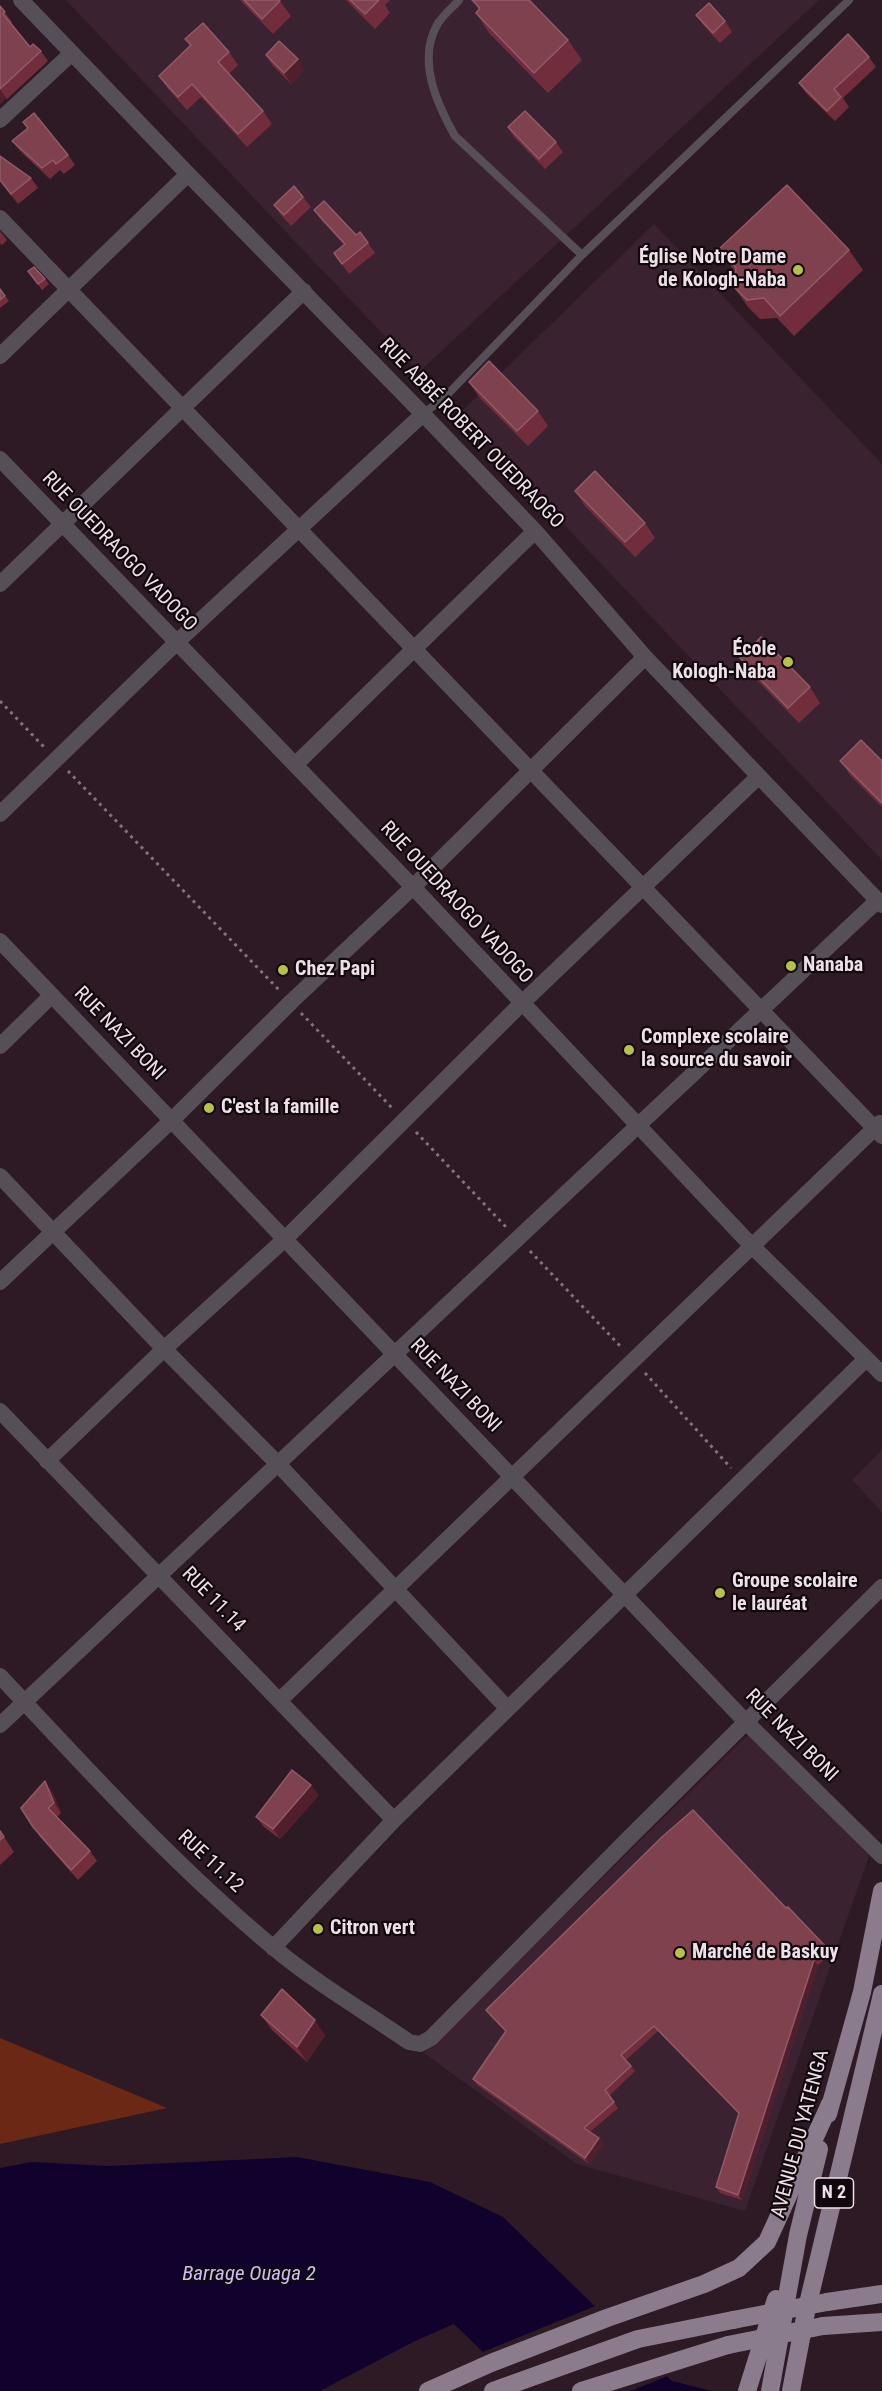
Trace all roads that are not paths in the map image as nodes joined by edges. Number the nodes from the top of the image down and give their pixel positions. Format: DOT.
graph roads {
  1 [pos="21,0"];
  2 [pos="459,0"];
  3 [pos="849,0"];
  4 [pos="72,53"];
  5 [pos="0,120"];
  6 [pos="188,174"];
  7 [pos="0,218"];
  8 [pos="582,255"];
  9 [pos="69,290"];
  10 [pos="304,291"];
  11 [pos="0,356"];
  12 [pos="183,409"];
  13 [pos="423,414"];
  14 [pos="0,459"];
  15 [pos="62,524"];
  16 [pos="298,530"];
  17 [pos="535,531"];
  18 [pos="0,584"];
  19 [pos="177,642"];
  20 [pos="414,649"];
  21 [pos="645,657"];
  22 [pos="296,764"];
  23 [pos="531,772"];
  24 [pos="758,777"];
  25 [pos="0,813"];
  26 [pos="413,887"];
  27 [pos="643,889"];
  28 [pos="880,902"];
  29 [pos="0,941"];
  30 [pos="52,995"];
  31 [pos="521,1004"];
  32 [pos="762,1009"];
  33 [pos="0,1046"];
  34 [pos="172,1120"];
  35 [pos="638,1126"];
  36 [pos="879,1129"];
  37 [pos="0,1176"];
  38 [pos="53,1233"];
  39 [pos="285,1239"];
  40 [pos="751,1245"];
  41 [pos="0,1282"];
  42 [pos="164,1349"];
  43 [pos="395,1354"];
  44 [pos="866,1359"];
  45 [pos="882,1374"];
  46 [pos="0,1411"];
  47 [pos="47,1461"];
  48 [pos="278,1464"];
  49 [pos="512,1476"];
  50 [pos="161,1575"];
  51 [pos="882,1587"];
  52 [pos="395,1589"];
  53 [pos="625,1594"];
  54 [pos="0,1676"];
  55 [pos="280,1700"];
  56 [pos="26,1703"];
  57 [pos="508,1709"];
  58 [pos="746,1722"];
  59 [pos="0,1725"];
  60 [pos="394,1820"];
  61 [pos="882,1857"];
  62 [pos="882,1891"];
  63 [pos="273,1948"];
  64 [pos="882,1994"];
  65 [pos="830,2104"];
  66 [pos="798,2235"];
  67 [pos="882,2294"];
  68 [pos="882,2322"];
  69 [pos="428,2391"];
  70 [pos="493,2391"];
  71 [pos="581,2391"];
  72 [pos="747,2391"];
  73 [pos="770,2391"];
  74 [pos="791,2391"];
  1 -- 4 [label="street, RUE ABBÉ ROBERT OUEDRAOGO"];
  2 -- 8 [label="lane"];
  3 -- 8 [label="lane"];
  4 -- 5 [label="street"];
  4 -- 6 [label="street, RUE ABBÉ ROBERT OUEDRAOGO"];
  6 -- 9 [label="street"];
  6 -- 10 [label="street, RUE ABBÉ ROBERT OUEDRAOGO"];
  7 -- 9 [label="street"];
  8 -- 13 [label="lane"];
  9 -- 11 [label="street"];
  9 -- 12 [label="street"];
  10 -- 12 [label="street"];
  10 -- 13 [label="street, RUE ABBÉ ROBERT OUEDRAOGO"];
  12 -- 15 [label="street"];
  12 -- 16 [label="street"];
  13 -- 16 [label="street"];
  13 -- 17 [label="street, RUE ABBÉ ROBERT OUEDRAOGO"];
  14 -- 15 [label="street, RUE OUEDRAOGO VADOGO"];
  15 -- 18 [label="street"];
  15 -- 19 [label="street, RUE OUEDRAOGO VADOGO"];
  16 -- 19 [label="street"];
  16 -- 20 [label="street"];
  17 -- 20 [label="street"];
  17 -- 21 [label="street, RUE ABBÉ ROBERT OUEDRAOGO"];
  19 -- 22 [label="street, RUE OUEDRAOGO VADOGO"];
  19 -- 25 [label="street"];
  20 -- 22 [label="street"];
  20 -- 23 [label="street"];
  21 -- 23 [label="street"];
  21 -- 24 [label="street, RUE ABBÉ ROBERT OUEDRAOGO"];
  22 -- 26 [label="street, RUE OUEDRAOGO VADOGO"];
  23 -- 26 [label="street"];
  23 -- 27 [label="street"];
  24 -- 27 [label="street"];
  24 -- 28 [label="street, RUE ABBÉ ROBERT OUEDRAOGO"];
  26 -- 31 [label="street, RUE OUEDRAOGO VADOGO"];
  26 -- 34 [label="street"];
  27 -- 31 [label="street"];
  27 -- 32 [label="street"];
  28 -- 32 [label="street"];
  29 -- 30 [label="street, RUE NAZI BONI"];
  30 -- 33 [label="street"];
  30 -- 34 [label="street, RUE NAZI BONI"];
  31 -- 35 [label="street, RUE OUEDRAOGO VADOGO"];
  31 -- 39 [label="street"];
  32 -- 35 [label="street"];
  32 -- 36 [label="street"];
  34 -- 38 [label="street"];
  34 -- 39 [label="street, RUE NAZI BONI"];
  35 -- 40 [label="street, RUE OUEDRAOGO VADOGO"];
  35 -- 43 [label="street"];
  36 -- 40 [label="street"];
  37 -- 38 [label="street"];
  38 -- 41 [label="street"];
  38 -- 42 [label="street"];
  39 -- 42 [label="street"];
  39 -- 43 [label="street, RUE NAZI BONI"];
  40 -- 44 [label="street, RUE OUEDRAOGO VADOGO"];
  40 -- 49 [label="street"];
  42 -- 47 [label="street"];
  42 -- 48 [label="street"];
  43 -- 48 [label="street"];
  43 -- 49 [label="street, RUE NAZI BONI"];
  44 -- 45 [label="street, RUE OUEDRAOGO VADOGO"];
  44 -- 53 [label="street"];
  46 -- 47 [label="street, RUE 11.14"];
  47 -- 50 [label="street, RUE 11.14"];
  48 -- 50 [label="street"];
  48 -- 52 [label="street"];
  49 -- 52 [label="street"];
  49 -- 53 [label="street, RUE NAZI BONI"];
  50 -- 55 [label="street, RUE 11.14"];
  50 -- 56 [label="street"];
  51 -- 58 [label="street"];
  52 -- 55 [label="street"];
  52 -- 57 [label="street"];
  53 -- 57 [label="street"];
  53 -- 58 [label="street, RUE NAZI BONI"];
  54 -- 56 [label="street, RUE 11.12"];
  55 -- 60 [label="street, RUE 11.14"];
  56 -- 59 [label="street"];
  56 -- 63 [label="street, RUE 11.12"];
  57 -- 60 [label="street"];
  58 -- 61 [label="street, RUE NAZI BONI"];
  58 -- 63 [label="street, RUE 11.12"];
  60 -- 63 [label="street"];
  62 -- 65 [label="main road, AVENUE DU YATENGA / N 2"];
  64 -- 74 [label="main road, N 2"];
  65 -- 66 [label="main road, AVENUE DU YATENGA / N 2"];
  65 -- 69 [label="main road"];
  66 -- 72 [label="main road"];
  66 -- 73 [label="main road, AVENUE DU YATENGA / N 2"];
  67 -- 70 [label="main road, bridge"];
  68 -- 71 [label="main road, bridge"];
}
